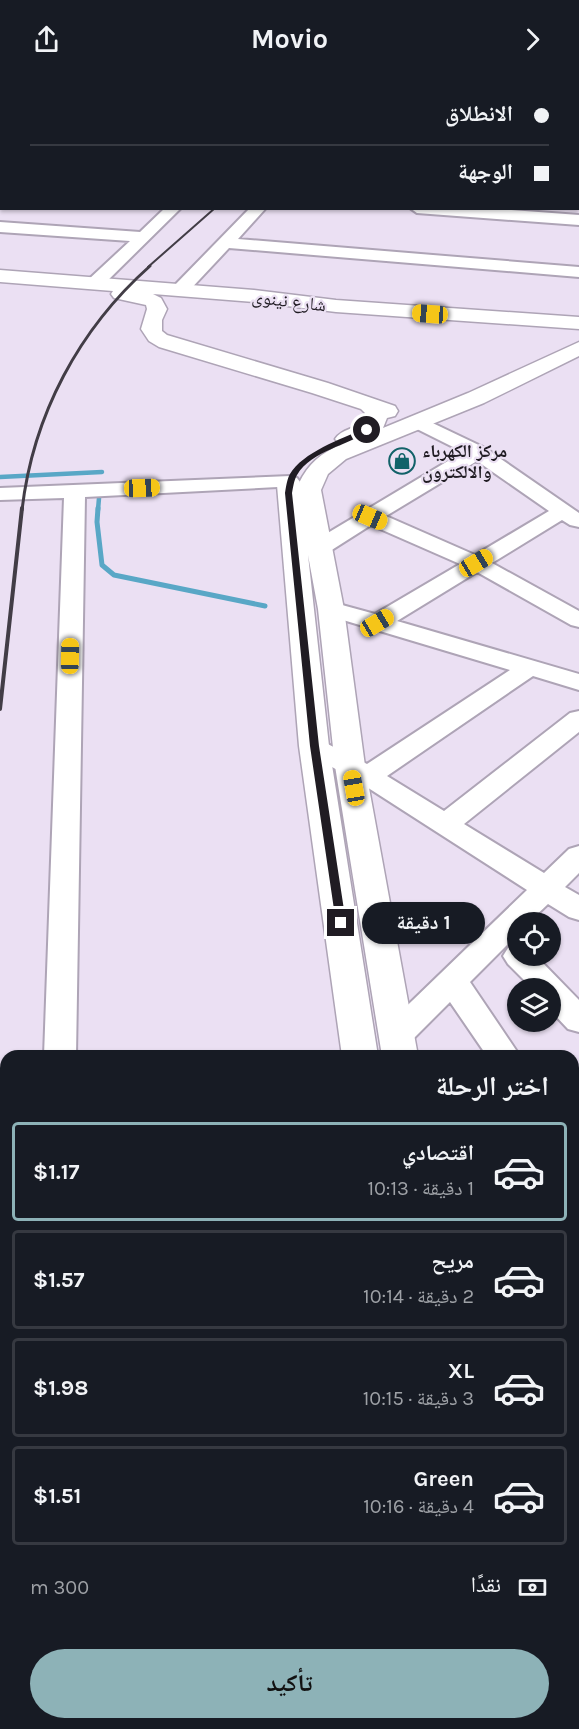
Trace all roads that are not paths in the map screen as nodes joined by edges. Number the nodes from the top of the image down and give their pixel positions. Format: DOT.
graph roads {
  1 [pos="172,210"];
  2 [pos="257,210"];
  3 [pos="447,210"];
  4 [pos="579,220"];
  5 [pos="0,226"];
  6 [pos="143,237"];
  7 [pos="228,243"];
  8 [pos="579,272"];
  9 [pos="0,276"];
  10 [pos="0,284"];
  11 [pos="94,284"];
  12 [pos="179,291"];
  13 [pos="271,299"];
  14 [pos="157,309"];
  15 [pos="579,323"];
  16 [pos="579,348"];
  17 [pos="476,398"];
  18 [pos="367,404"];
  19 [pos="420,423"];
  20 [pos="478,452"];
  21 [pos="306,470"];
  22 [pos="75,491"];
  23 [pos="0,494"];
  24 [pos="370,517"];
  25 [pos="571,517"];
  26 [pos="319,548"];
  27 [pos="476,563"];
  28 [pos="331,609"];
  29 [pos="579,620"];
  30 [pos="377,623"];
  31 [pos="529,668"];
  32 [pos="579,682"];
  33 [pos="579,719"];
  34 [pos="315,746"];
  35 [pos="359,771"];
  36 [pos="446,824"];
  37 [pos="579,856"];
  38 [pos="546,888"];
  39 [pos="579,909"];
  40 [pos="532,912"];
  41 [pos="507,951"];
  42 [pos="528,966"];
  43 [pos="539,978"];
  44 [pos="452,980"];
  45 [pos="561,1001"];
  46 [pos="579,1020"];
  47 [pos="398,1046"];
  48 [pos="60,1050"];
  49 [pos="359,1050"];
  50 [pos="500,1050"];
  1 -- 6 [label="street"];
  2 -- 7 [label="street"];
  3 -- 4 [label="street"];
  5 -- 6 [label="street"];
  6 -- 11 [label="street"];
  7 -- 8 [label="street"];
  7 -- 12 [label="street"];
  9 -- 11 [label="main road, شارع نينوى"];
  10 -- 14 [label="main road"];
  11 -- 12 [label="main road, شارع نينوى"];
  12 -- 13 [label="main road, شارع نينوى"];
  13 -- 14 [label="main road"];
  13 -- 15 [label="main road, شارع نينوى"];
  14 -- 18 [label="main road"];
  16 -- 17 [label="main road"];
  17 -- 18 [label="main road"];
  17 -- 19 [label="main road"];
  18 -- 19 [label="main road"];
  18 -- 21 [label="main road"];
  19 -- 20 [label="street"];
  19 -- 21 [label="main road"];
  20 -- 24 [label="street"];
  20 -- 25 [label="street"];
  21 -- 22 [label="street"];
  21 -- 26 [label="main road"];
  21 -- 34 [label="main road"];
  22 -- 23 [label="street"];
  22 -- 48 [label="street"];
  24 -- 26 [label="street"];
  24 -- 27 [label="street"];
  25 -- 27 [label="street"];
  26 -- 28 [label="main road"];
  27 -- 29 [label="street"];
  27 -- 30 [label="street"];
  28 -- 30 [label="street"];
  28 -- 35 [label="main road"];
  30 -- 31 [label="street"];
  31 -- 32 [label="street"];
  31 -- 35 [label="street"];
  33 -- 36 [label="street"];
  34 -- 35 [label="street"];
  34 -- 49 [label="main road"];
  35 -- 36 [label="street"];
  35 -- 47 [label="main road"];
  36 -- 38 [label="street"];
  37 -- 38 [label="street"];
  38 -- 39 [label="street"];
  38 -- 40 [label="street"];
  41 -- 44 [label="street"];
  42 -- 43 [label="street"];
  44 -- 47 [label="street"];
  44 -- 50 [label="street"];
  45 -- 46 [label="street"];
}
